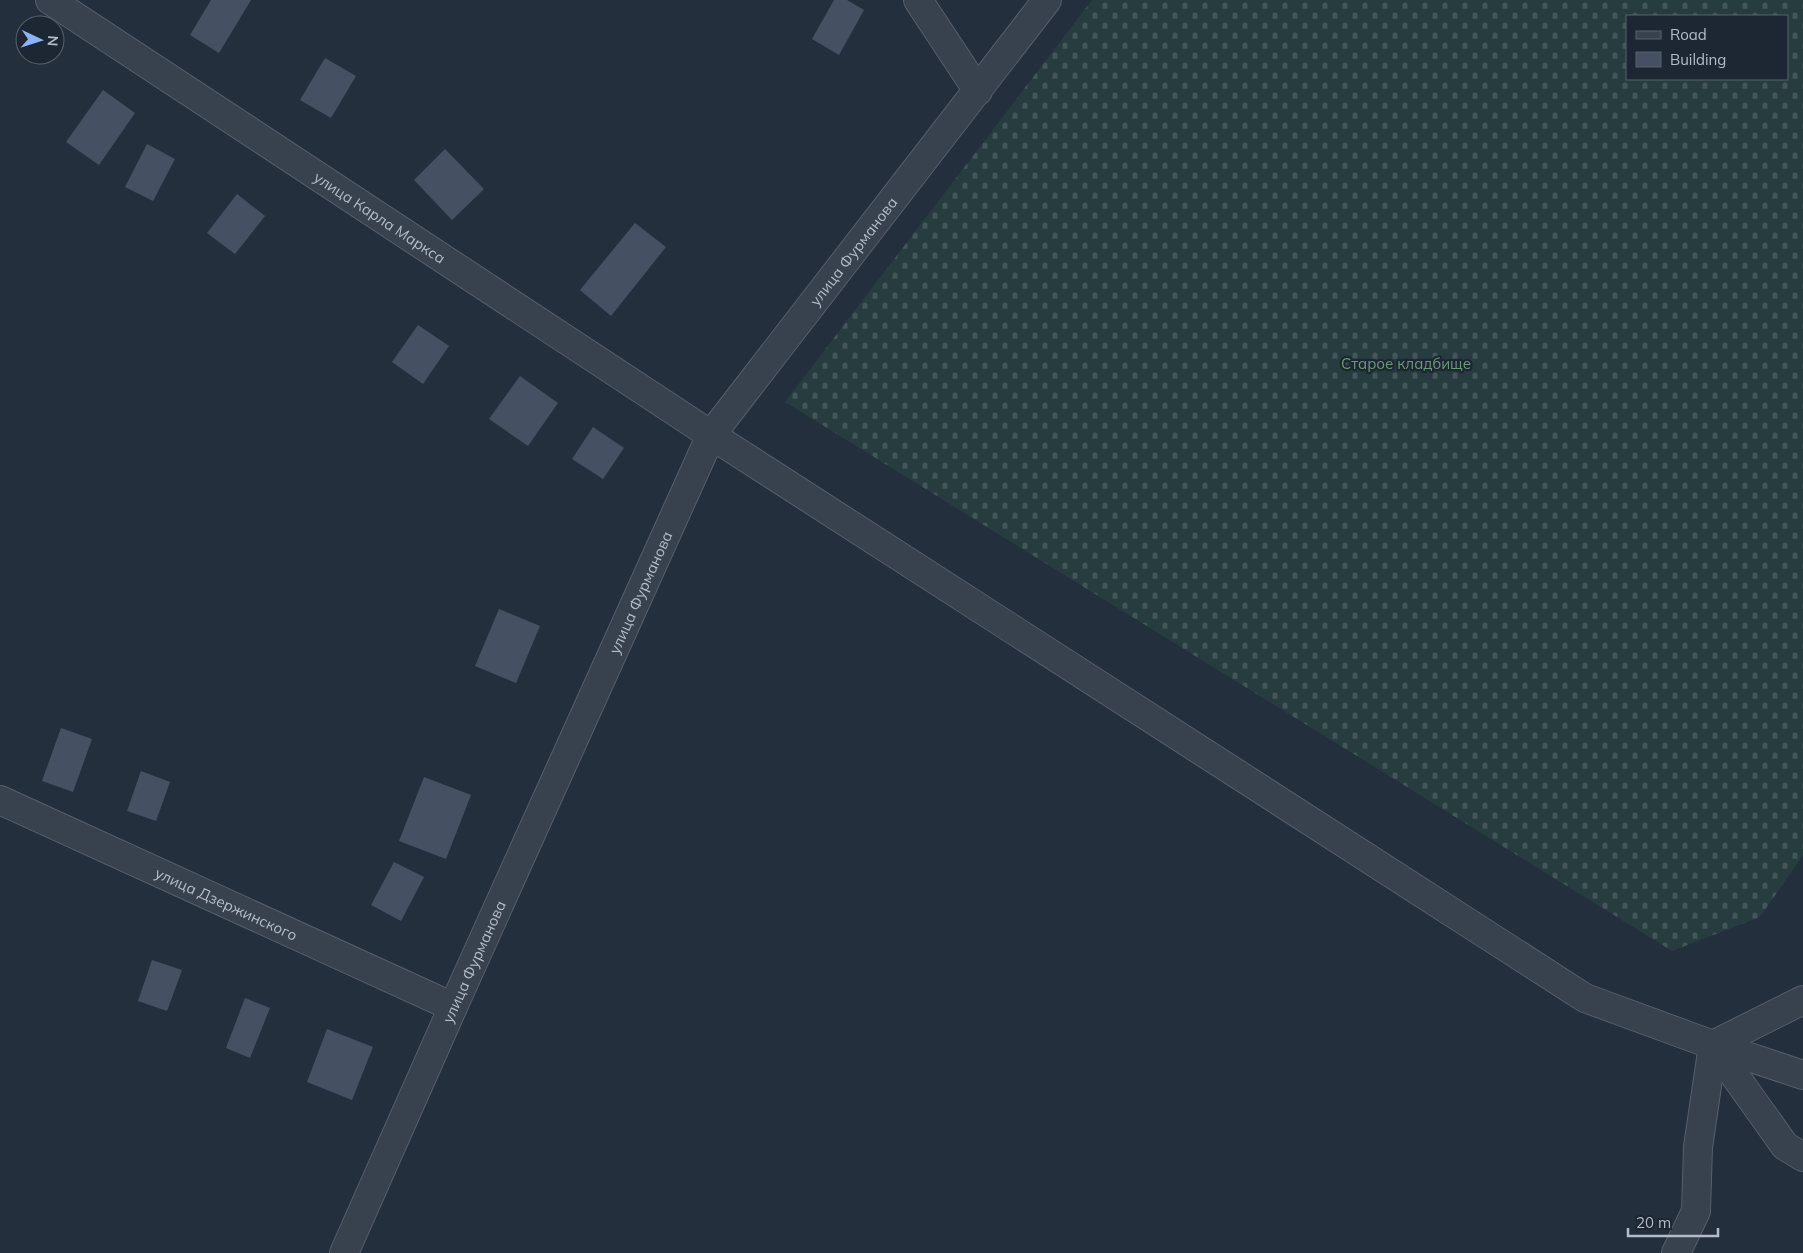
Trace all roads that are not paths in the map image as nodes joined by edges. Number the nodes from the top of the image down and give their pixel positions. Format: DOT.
graph roads {
  1 [pos="50,0"];
  2 [pos="918,0"];
  3 [pos="1048,0"];
  4 [pos="978,91"];
  5 [pos="711,435"];
  6 [pos="0,800"];
  7 [pos="1803,1000"];
  8 [pos="453,1007"];
  9 [pos="1713,1045"];
  10 [pos="1803,1075"];
  11 [pos="1803,1157"];
  12 [pos="344,1253"];
  13 [pos="1676,1253"];
  1 -- 5 [label="street, улица Карла Маркса"];
  2 -- 4 [label="street"];
  3 -- 4 [label="street, улица Фурманова"];
  4 -- 5 [label="street, улица Фурманова"];
  5 -- 8 [label="street, улица Фурманова"];
  5 -- 9 [label="street, улица Карла Маркса"];
  6 -- 8 [label="street, улица Дзержинского"];
  7 -- 9 [label="street"];
  8 -- 12 [label="street, улица Фурманова"];
  9 -- 10 [label="street, улица Карла Маркса"];
  9 -- 11 [label="street"];
  9 -- 13 [label="street"];
}
